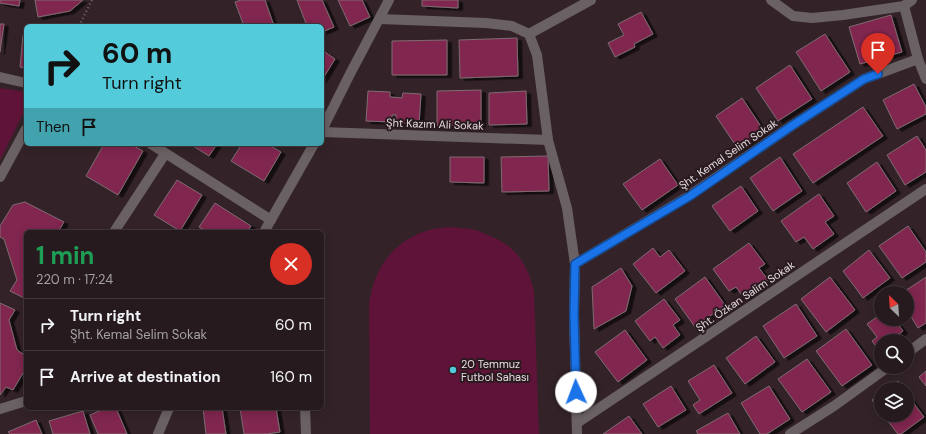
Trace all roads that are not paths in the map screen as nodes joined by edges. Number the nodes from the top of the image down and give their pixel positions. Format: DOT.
graph roads {
  1 [pos="389,0"];
  2 [pos="591,0"];
  3 [pos="771,0"];
  4 [pos="908,3"];
  5 [pos="380,18"];
  6 [pos="528,34"];
  7 [pos="918,59"];
  8 [pos="0,77"];
  9 [pos="926,79"];
  10 [pos="24,83"];
  11 [pos="324,127"];
  12 [pos="324,131"];
  13 [pos="24,133"];
  14 [pos="548,140"];
  15 [pos="154,146"];
  16 [pos="313,146"];
  17 [pos="166,154"];
  18 [pos="0,177"];
  19 [pos="926,190"];
  20 [pos="271,220"];
  21 [pos="115,230"];
  22 [pos="265,230"];
  23 [pos="575,264"];
  24 [pos="926,339"];
  25 [pos="914,348"];
  26 [pos="878,374"];
  27 [pos="24,402"];
  28 [pos="0,409"];
  29 [pos="167,410"];
  30 [pos="305,410"];
  31 [pos="576,423"];
  32 [pos="158,434"];
  33 [pos="306,434"];
  34 [pos="577,434"];
  35 [pos="790,434"];
  1 -- 5 [label="street"];
  2 -- 6 [label="street"];
  3 -- 4 [label="street"];
  4 -- 7 [label="street"];
  5 -- 6 [label="street"];
  5 -- 11 [label="street"];
  6 -- 14 [label="street"];
  7 -- 9 [label="street"];
  7 -- 23 [label="street, Şht. Kemal Selim Sokak"];
  8 -- 10 [label="street"];
  12 -- 14 [label="street, Şht Kazım Ali Sokak"];
  13 -- 18 [label="street"];
  14 -- 23 [label="street"];
  15 -- 17 [label="street"];
  16 -- 20 [label="street"];
  17 -- 20 [label="street"];
  17 -- 21 [label="street"];
  19 -- 31 [label="street, Şht. Özkan Salim Sokak"];
  20 -- 22 [label="street"];
  23 -- 31 [label="street"];
  24 -- 25 [label="street"];
  26 -- 35 [label="street"];
  27 -- 28 [label="street"];
  29 -- 32 [label="street"];
  30 -- 33 [label="street"];
  31 -- 34 [label="street"];
}
